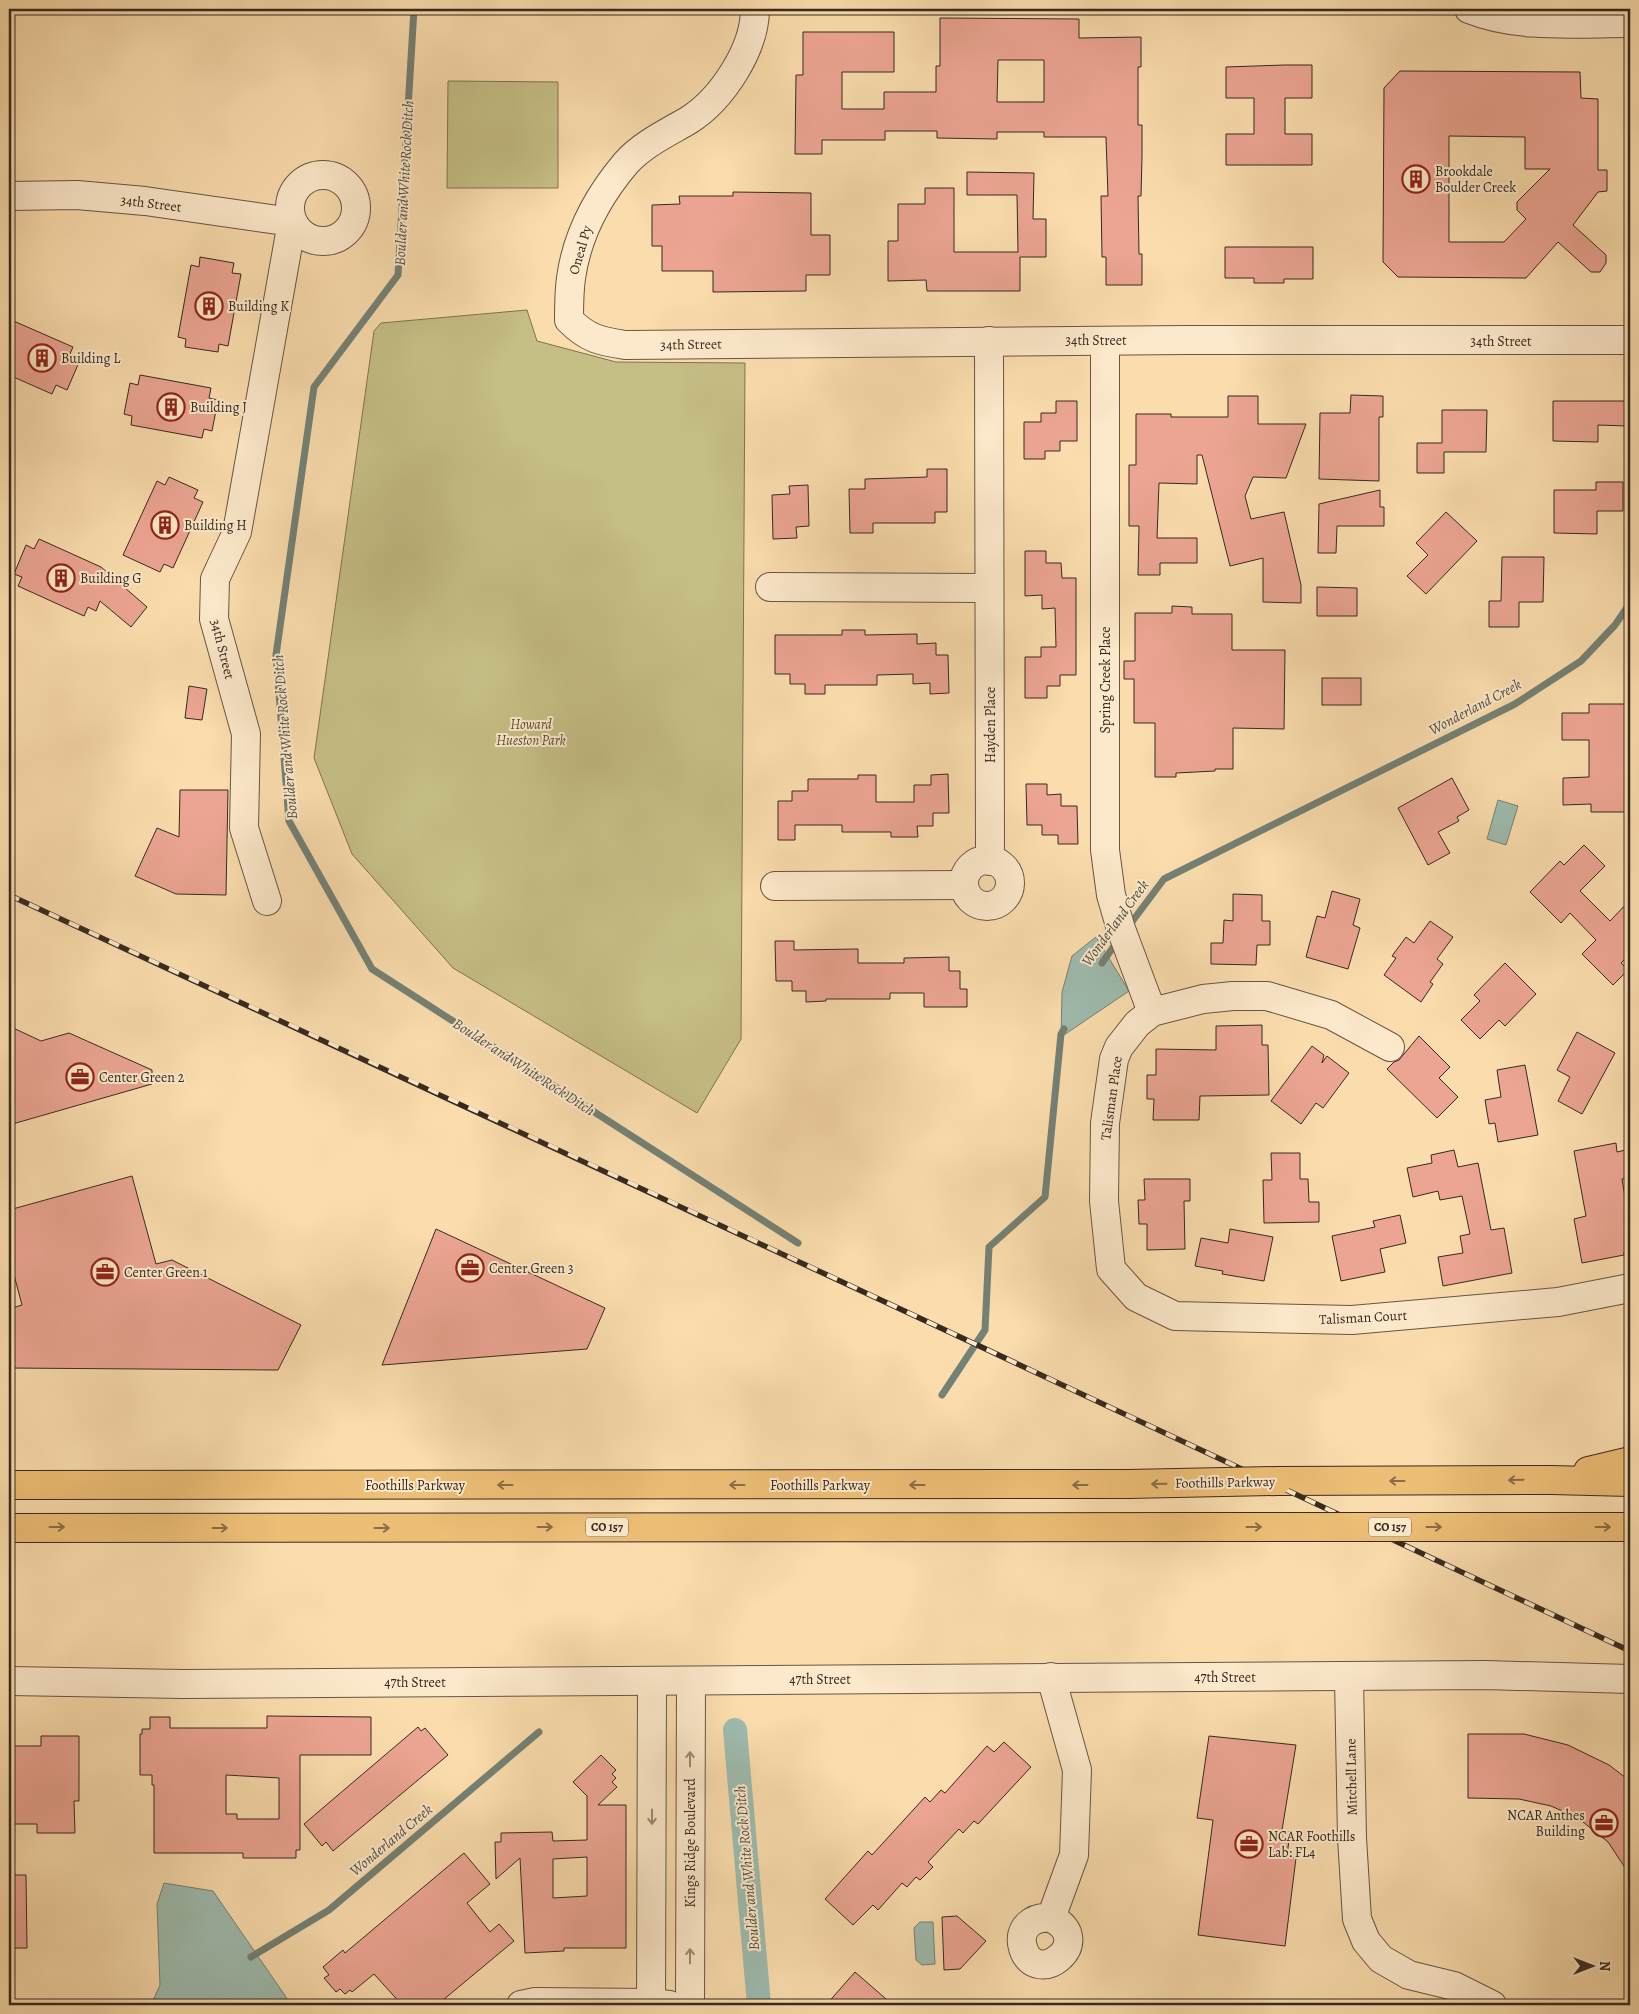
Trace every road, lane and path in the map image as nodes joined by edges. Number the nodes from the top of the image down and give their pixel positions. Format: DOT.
graph roads {
  1 [pos="755,9"];
  2 [pos="1470,9"];
  3 [pos="1630,24"];
  4 [pos="9,196"];
  5 [pos="569,320"];
  6 [pos="1630,340"];
  7 [pos="989,341"];
  8 [pos="1105,341"];
  9 [pos="770,587"];
  10 [pos="989,588"];
  11 [pos="990,861"];
  12 [pos="964,885"];
  13 [pos="775,886"];
  14 [pos="267,901"];
  15 [pos="1147,1000"];
  16 [pos="1390,1047"];
  17 [pos="1111,1269"];
  18 [pos="1630,1288"];
  19 [pos="1630,1461"];
  20 [pos="1551,1480"];
  21 [pos="1630,1482"];
  22 [pos="9,1485"];
  23 [pos="1630,1527"];
  24 [pos="9,1528"];
  25 [pos="1349,1677"];
  26 [pos="1051,1678"];
  27 [pos="1630,1679"];
  28 [pos="691,1680"];
  29 [pos="9,1681"];
  30 [pos="652,1681"];
  31 [pos="1051,1918"];
  32 [pos="659,2004"];
  33 [pos="521,2005"];
  34 [pos="690,2005"];
  35 [pos="1492,2005"];
  1 -- 5 [label="street, Oneal Py"];
  2 -- 3 [label="street"];
  4 -- 14 [label="street, 34th Street"];
  5 -- 7 [label="street, 34th Street"];
  6 -- 8 [label="street, 34th Street"];
  7 -- 8 [label="street, 34th Street"];
  7 -- 10 [label="street, Hayden Place"];
  8 -- 15 [label="street, Spring Creek Place"];
  9 -- 10 [label="street"];
  10 -- 11 [label="street, Hayden Place"];
  11 -- 12 [label="street"];
  11 -- 12 [label="street"];
  12 -- 13 [label="street"];
  15 -- 16 [label="street, Talisman Place"];
  15 -- 17 [label="street, Talisman Place"];
  17 -- 18 [label="street, Talisman Court"];
  19 -- 20 [label="highway"];
  20 -- 21 [label="highway, Foothills Parkway"];
  20 -- 22 [label="highway, Foothills Parkway, one-way, bridge"];
  24 -- 23 [label="highway, CO 157, one-way, bridge"];
  25 -- 26 [label="street, 47th Street"];
  25 -- 27 [label="street, 47th Street"];
  25 -- 35 [label="street, Mitchell Lane"];
  26 -- 28 [label="street, 47th Street"];
  26 -- 31 [label="street"];
  28 -- 30 [label="street, 47th Street"];
  34 -- 28 [label="street, Kings Ridge Boulevard, one-way"];
  29 -- 30 [label="street, 47th Street"];
  30 -- 32 [label="street, one-way"];
  32 -- 33 [label="street"];
}
